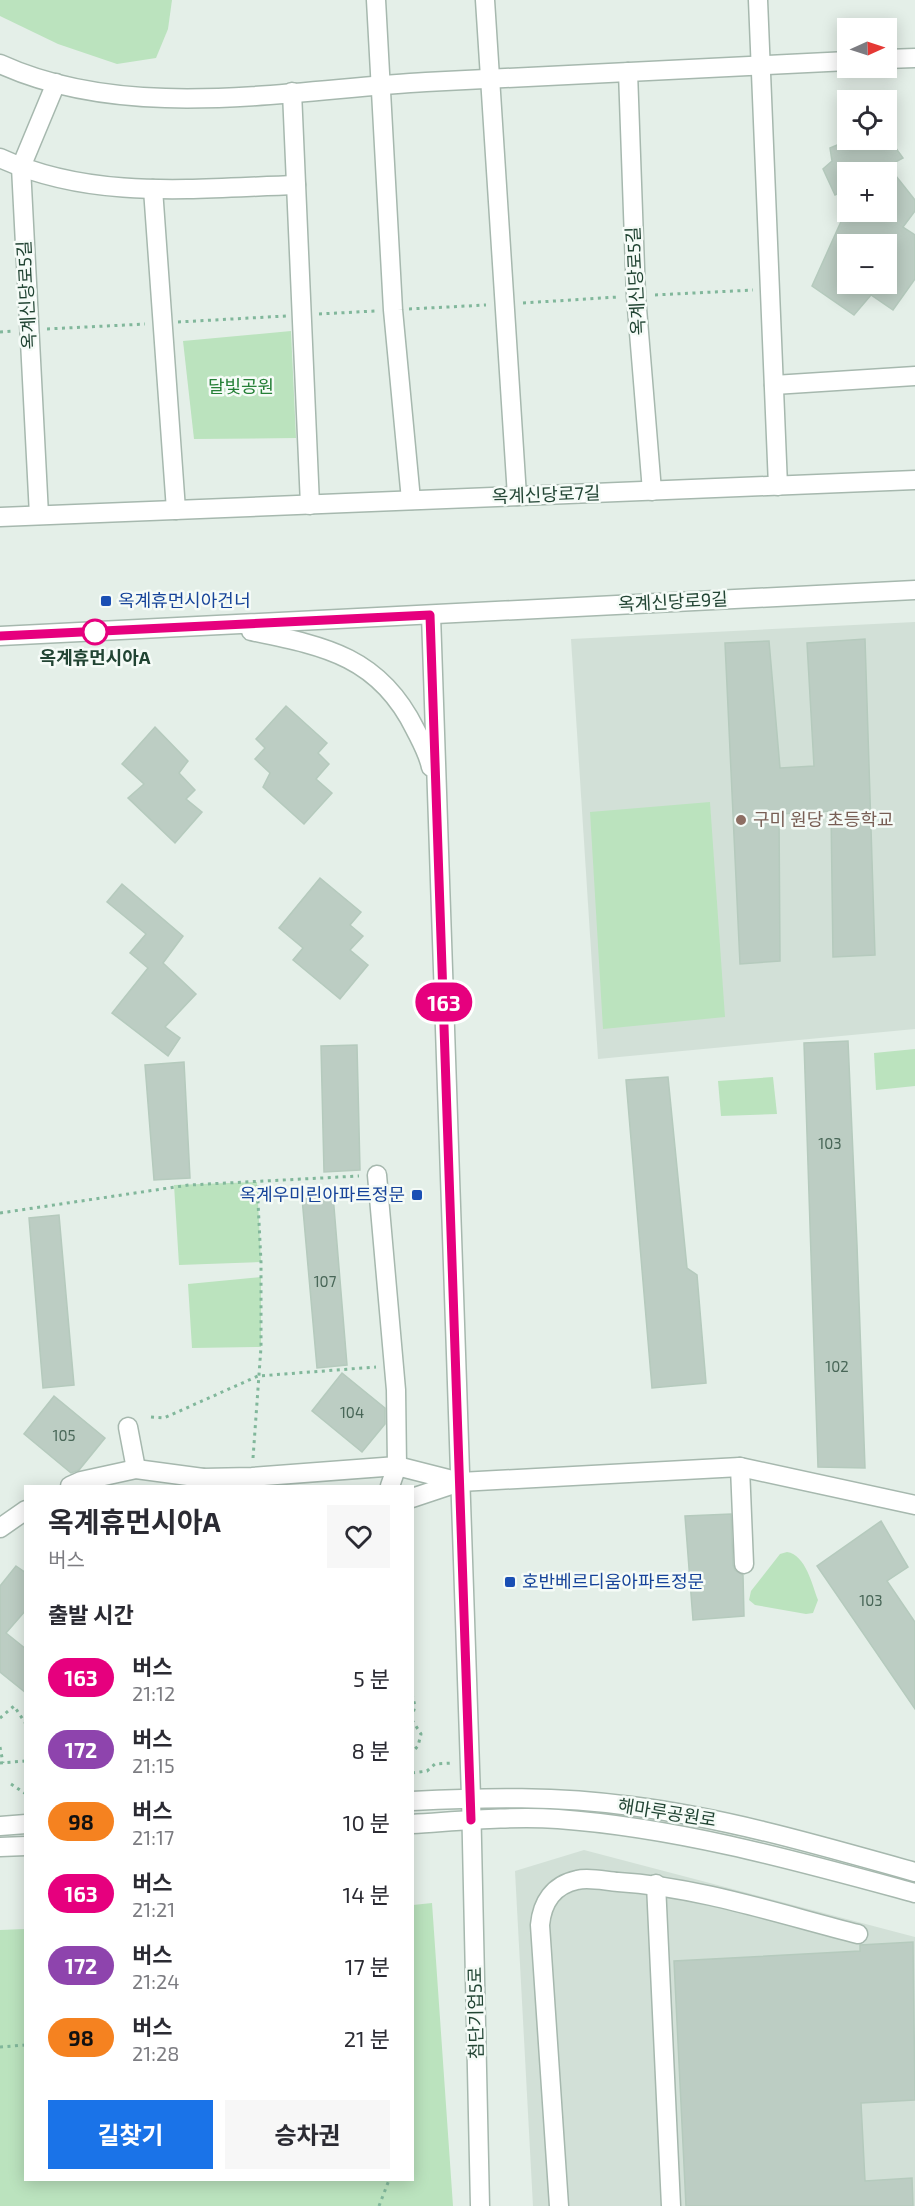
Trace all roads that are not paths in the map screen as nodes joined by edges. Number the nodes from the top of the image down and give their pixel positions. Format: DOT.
graph roads {
  1 [pos="376,0"];
  2 [pos="485,0"];
  3 [pos="758,0"];
  4 [pos="915,58"];
  5 [pos="897,59"];
  6 [pos="837,62"];
  7 [pos="0,64"];
  8 [pos="760,66"];
  9 [pos="628,72"];
  10 [pos="491,79"];
  11 [pos="56,83"];
  12 [pos="379,85"];
  13 [pos="292,93"];
  14 [pos="0,158"];
  15 [pos="21,167"];
  16 [pos="296,185"];
  17 [pos="153,189"];
  18 [pos="915,376"];
  19 [pos="774,385"];
  20 [pos="915,480"];
  21 [pos="778,486"];
  22 [pos="652,491"];
  23 [pos="517,496"];
  24 [pos="411,500"];
  25 [pos="310,505"];
  26 [pos="176,510"];
  27 [pos="39,515"];
  28 [pos="0,517"];
  29 [pos="915,590"];
  30 [pos="430,615"];
  31 [pos="225,625"];
  32 [pos="0,636"];
  33 [pos="437,801"];
  34 [pos="377,1175"];
  35 [pos="128,1427"];
  36 [pos="397,1466"];
  37 [pos="740,1467"];
  38 [pos="136,1469"];
  39 [pos="209,1482"];
  40 [pos="460,1482"];
  41 [pos="72,1485"];
  42 [pos="390,1485"];
  43 [pos="414,1497"];
  44 [pos="915,1505"];
  45 [pos="24,1511"];
  46 [pos="0,1528"];
  47 [pos="744,1564"];
  48 [pos="471,1797"];
  49 [pos="414,1801"];
  50 [pos="471,1820"];
  51 [pos="24,1824"];
  52 [pos="414,1824"];
  53 [pos="0,1826"];
  54 [pos="24,1846"];
  55 [pos="0,1847"];
  56 [pos="915,1872"];
  57 [pos="656,1884"];
  58 [pos="915,1893"];
  59 [pos="858,1934"];
  60 [pos="480,2206"];
  61 [pos="559,2206"];
  62 [pos="671,2206"];
  1 -- 12 [label="street"];
  2 -- 10 [label="street"];
  3 -- 8 [label="street"];
  4 -- 5 [label="street"];
  6 -- 8 [label="street"];
  7 -- 11 [label="street"];
  8 -- 9 [label="street"];
  8 -- 19 [label="street"];
  9 -- 10 [label="street"];
  9 -- 22 [label="street, 옥계신당로5길"];
  10 -- 12 [label="street"];
  10 -- 23 [label="street"];
  11 -- 13 [label="street"];
  11 -- 15 [label="street, 옥계신당로5길"];
  12 -- 13 [label="street"];
  12 -- 24 [label="street"];
  13 -- 16 [label="street"];
  14 -- 15 [label="street"];
  15 -- 17 [label="street"];
  15 -- 27 [label="street, 옥계신당로5길"];
  16 -- 17 [label="street"];
  16 -- 25 [label="street"];
  17 -- 26 [label="street"];
  18 -- 19 [label="street"];
  19 -- 21 [label="street"];
  20 -- 21 [label="street, 옥계신당로7길"];
  21 -- 22 [label="street, 옥계신당로7길"];
  22 -- 23 [label="street, 옥계신당로7길"];
  23 -- 24 [label="street, 옥계신당로7길"];
  24 -- 25 [label="street, 옥계신당로7길"];
  25 -- 26 [label="street, 옥계신당로7길"];
  26 -- 27 [label="street, 옥계신당로7길"];
  27 -- 28 [label="street, 옥계신당로7길"];
  29 -- 30 [label="street, 옥계신당로9길"];
  30 -- 31 [label="street, 옥계신당로9길"];
  30 -- 33 [label="street"];
  31 -- 32 [label="street"];
  31 -- 33 [label="street"];
  33 -- 40 [label="street, 첨단기업5로"];
  34 -- 36 [label="street"];
  35 -- 38 [label="street"];
  36 -- 39 [label="street"];
  36 -- 40 [label="street"];
  36 -- 42 [label="street"];
  37 -- 40 [label="street"];
  37 -- 44 [label="street"];
  37 -- 47 [label="street"];
  38 -- 39 [label="street"];
  38 -- 41 [label="street"];
  40 -- 43 [label="street"];
  40 -- 48 [label="street, 첨단기업5로"];
  45 -- 46 [label="street"];
  48 -- 49 [label="street, 해마루공원로"];
  48 -- 50 [label="street, 첨단기업5로"];
  48 -- 56 [label="street, 해마루공원로"];
  50 -- 52 [label="street, 해마루공원로"];
  50 -- 58 [label="street, 해마루공원로"];
  50 -- 60 [label="street, 첨단기업5로"];
  51 -- 53 [label="street"];
  54 -- 55 [label="street"];
  57 -- 59 [label="street"];
  57 -- 61 [label="street"];
  57 -- 62 [label="street"];
}
